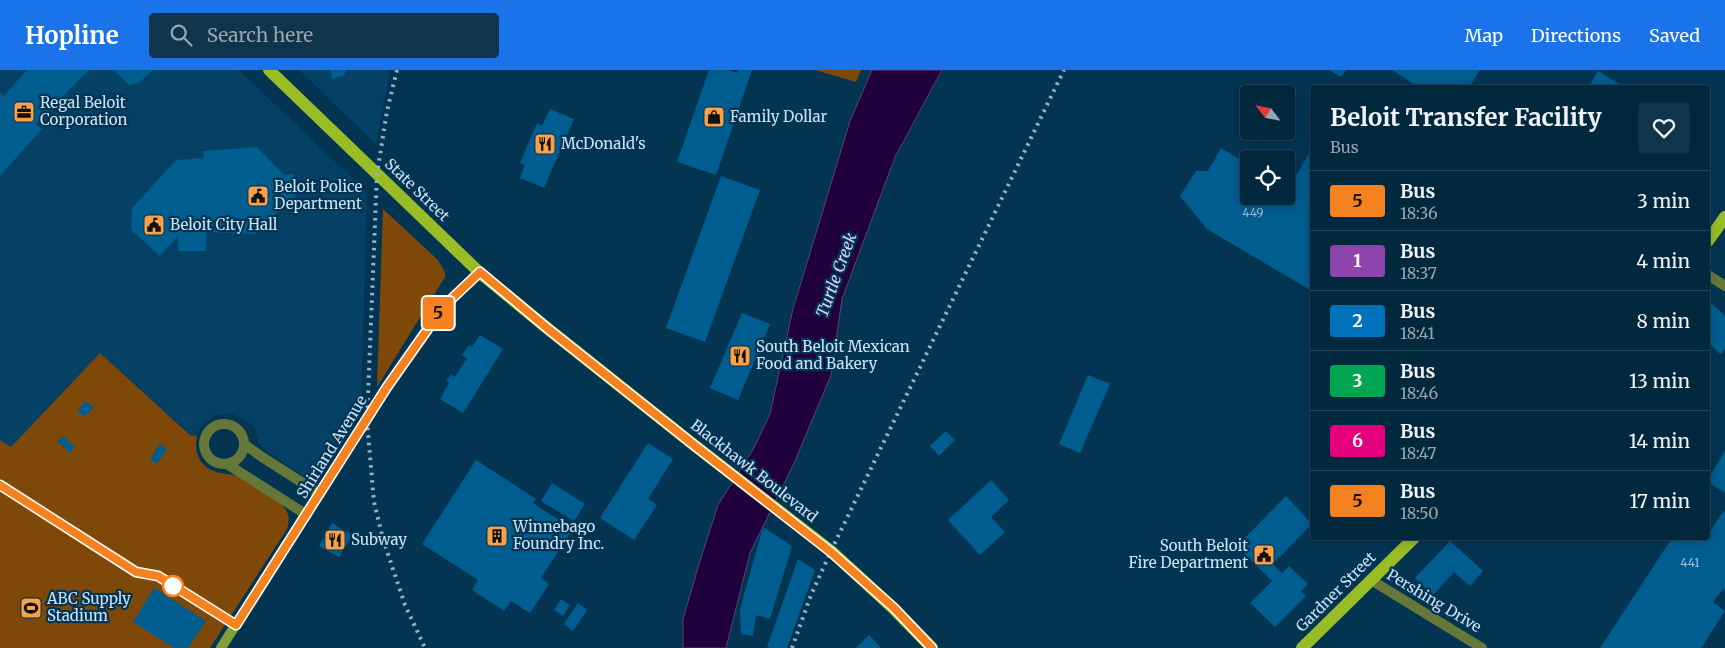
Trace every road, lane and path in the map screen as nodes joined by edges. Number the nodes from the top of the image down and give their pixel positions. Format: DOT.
graph roads {
  1 [pos="268,70"];
  2 [pos="1725,217"];
  3 [pos="1710,238"];
  4 [pos="480,272"];
  5 [pos="1710,276"];
  6 [pos="1725,286"];
  7 [pos="547,328"];
  8 [pos="244,444"];
  9 [pos="227,464"];
  10 [pos="320,494"];
  11 [pos="307,515"];
  12 [pos="1412,540"];
  13 [pos="1371,580"];
  14 [pos="221,648"];
  15 [pos="932,648"];
  16 [pos="1302,648"];
  17 [pos="1482,648"];
  1 -- 4 [label="main road, State Street"];
  2 -- 3 [label="main road"];
  4 -- 7 [label="main road, State Street"];
  4 -- 10 [label="street, Shirland Avenue"];
  5 -- 6 [label="street"];
  7 -- 15 [label="main road, Blackhawk Boulevard"];
  8 -- 9 [label="street"];
  8 -- 9 [label="street"];
  8 -- 10 [label="street"];
  9 -- 11 [label="street"];
  10 -- 11 [label="street, Shirland Avenue"];
  11 -- 14 [label="street, Shirland Avenue"];
  12 -- 13 [label="main road, Gardner Street"];
  13 -- 16 [label="main road, Gardner Street"];
  13 -- 17 [label="street, Pershing Drive"];
}
